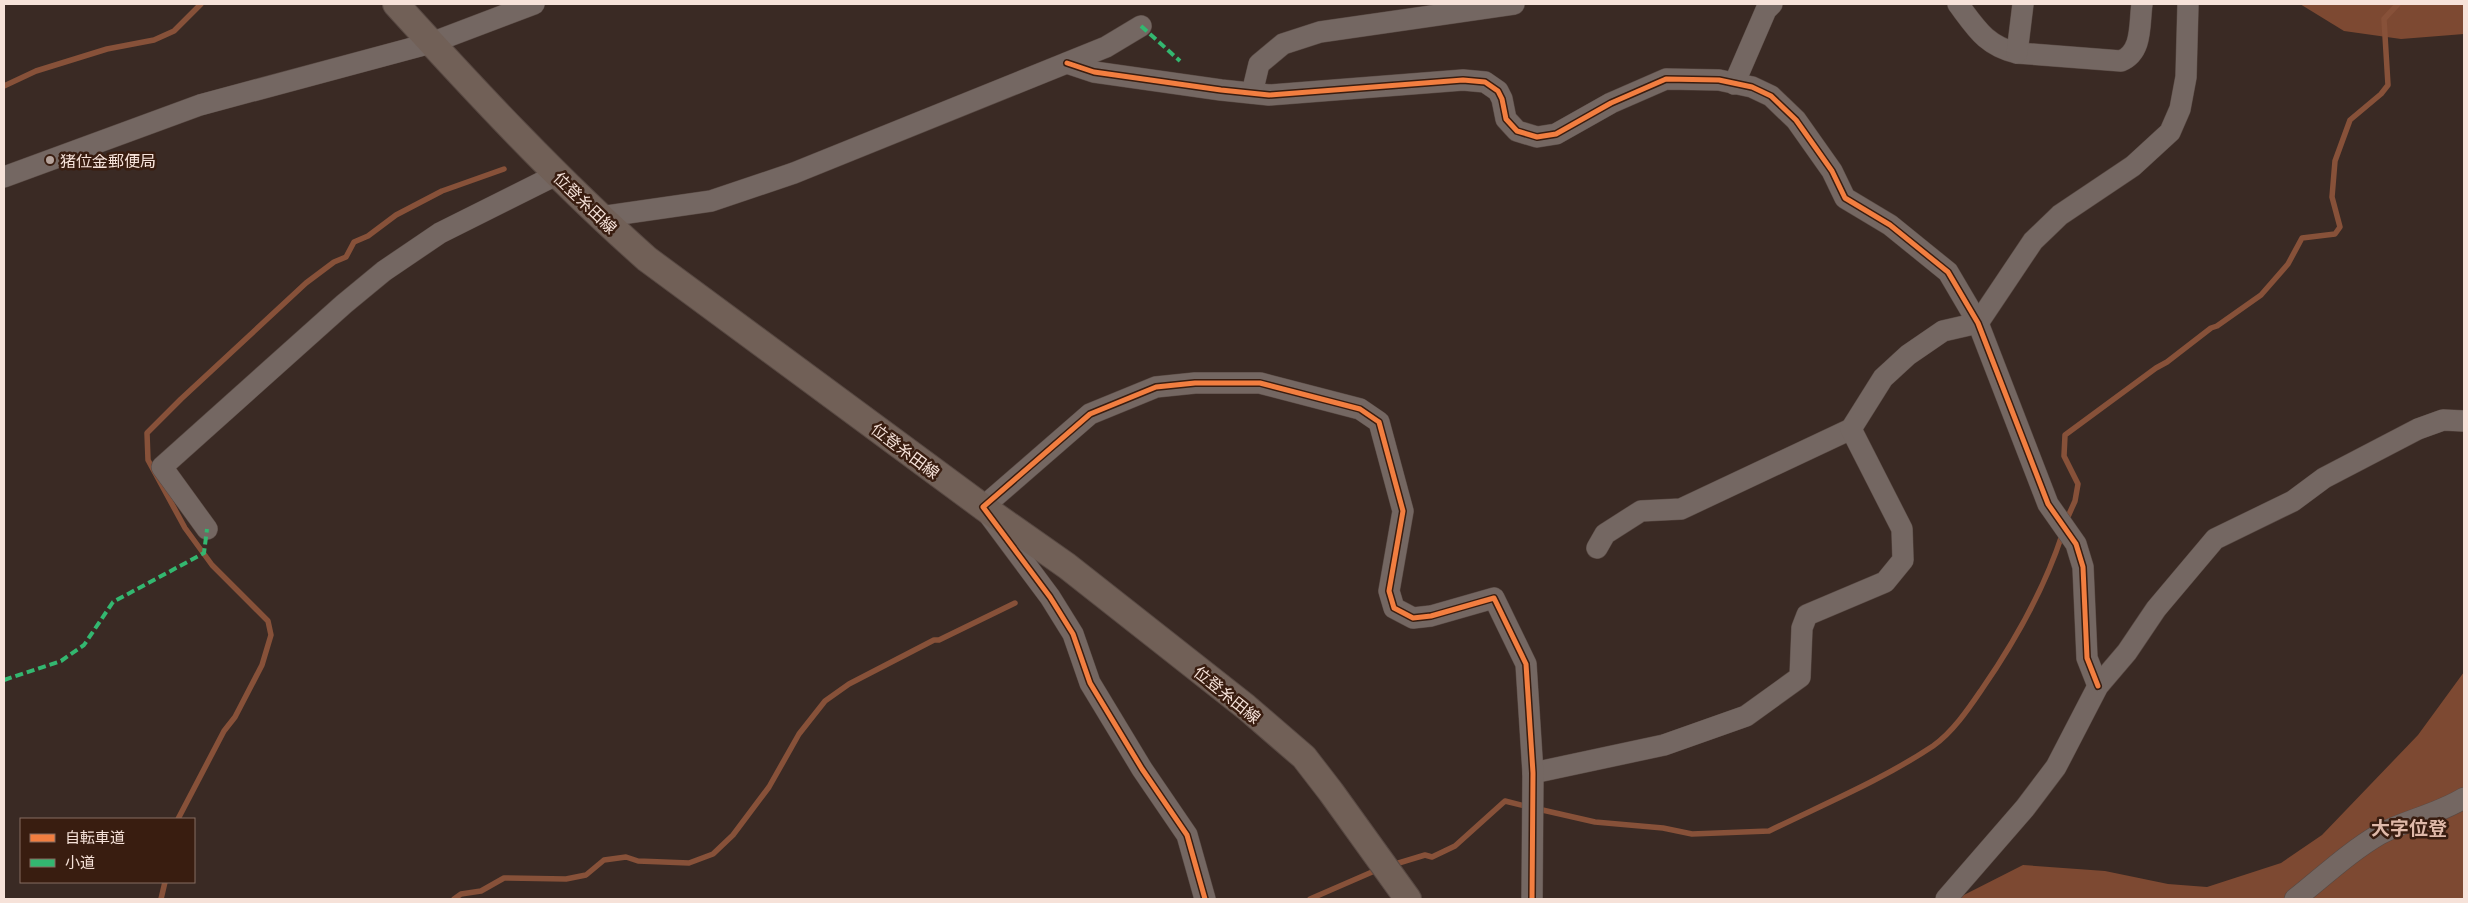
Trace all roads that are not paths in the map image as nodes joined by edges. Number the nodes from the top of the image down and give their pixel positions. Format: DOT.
graph roads {
  1 [pos="396,4"];
  2 [pos="534,4"];
  3 [pos="1514,4"];
  4 [pos="1772,4"];
  5 [pos="1958,4"];
  6 [pos="2023,4"];
  7 [pos="2142,4"];
  8 [pos="2188,4"];
  9 [pos="1141,26"];
  10 [pos="432,43"];
  11 [pos="2017,53"];
  12 [pos="1067,63"];
  13 [pos="1734,84"];
  14 [pos="1252,93"];
  15 [pos="558,174"];
  16 [pos="4,177"];
  17 [pos="600,217"];
  18 [pos="1978,323"];
  19 [pos="2464,421"];
  20 [pos="1851,429"];
  21 [pos="983,507"];
  22 [pos="207,529"];
  23 [pos="1597,548"];
  24 [pos="2098,686"];
  25 [pos="1533,773"];
  26 [pos="2464,798"];
  27 [pos="1205,899"];
  28 [pos="1408,899"];
  29 [pos="1532,899"];
  30 [pos="1946,899"];
  31 [pos="2295,899"];
  1 -- 10 [label="main road, 位登糸田線"];
  2 -- 10 [label="street"];
  3 -- 14 [label="street"];
  4 -- 13 [label="street"];
  5 -- 11 [label="street"];
  6 -- 11 [label="street"];
  7 -- 11 [label="street"];
  8 -- 18 [label="street"];
  9 -- 12 [label="street"];
  10 -- 15 [label="main road, 位登糸田線"];
  10 -- 16 [label="street"];
  12 -- 14 [label="street"];
  12 -- 17 [label="street"];
  13 -- 14 [label="street"];
  13 -- 18 [label="street"];
  15 -- 17 [label="main road, 位登糸田線"];
  15 -- 22 [label="street"];
  17 -- 21 [label="main road, 位登糸田線"];
  18 -- 20 [label="street"];
  18 -- 24 [label="street"];
  19 -- 24 [label="street"];
  20 -- 23 [label="street"];
  20 -- 25 [label="street"];
  21 -- 25 [label="street"];
  21 -- 27 [label="street"];
  21 -- 28 [label="main road, 位登糸田線"];
  24 -- 30 [label="street"];
  25 -- 29 [label="street"];
  26 -- 31 [label="street"];
}
